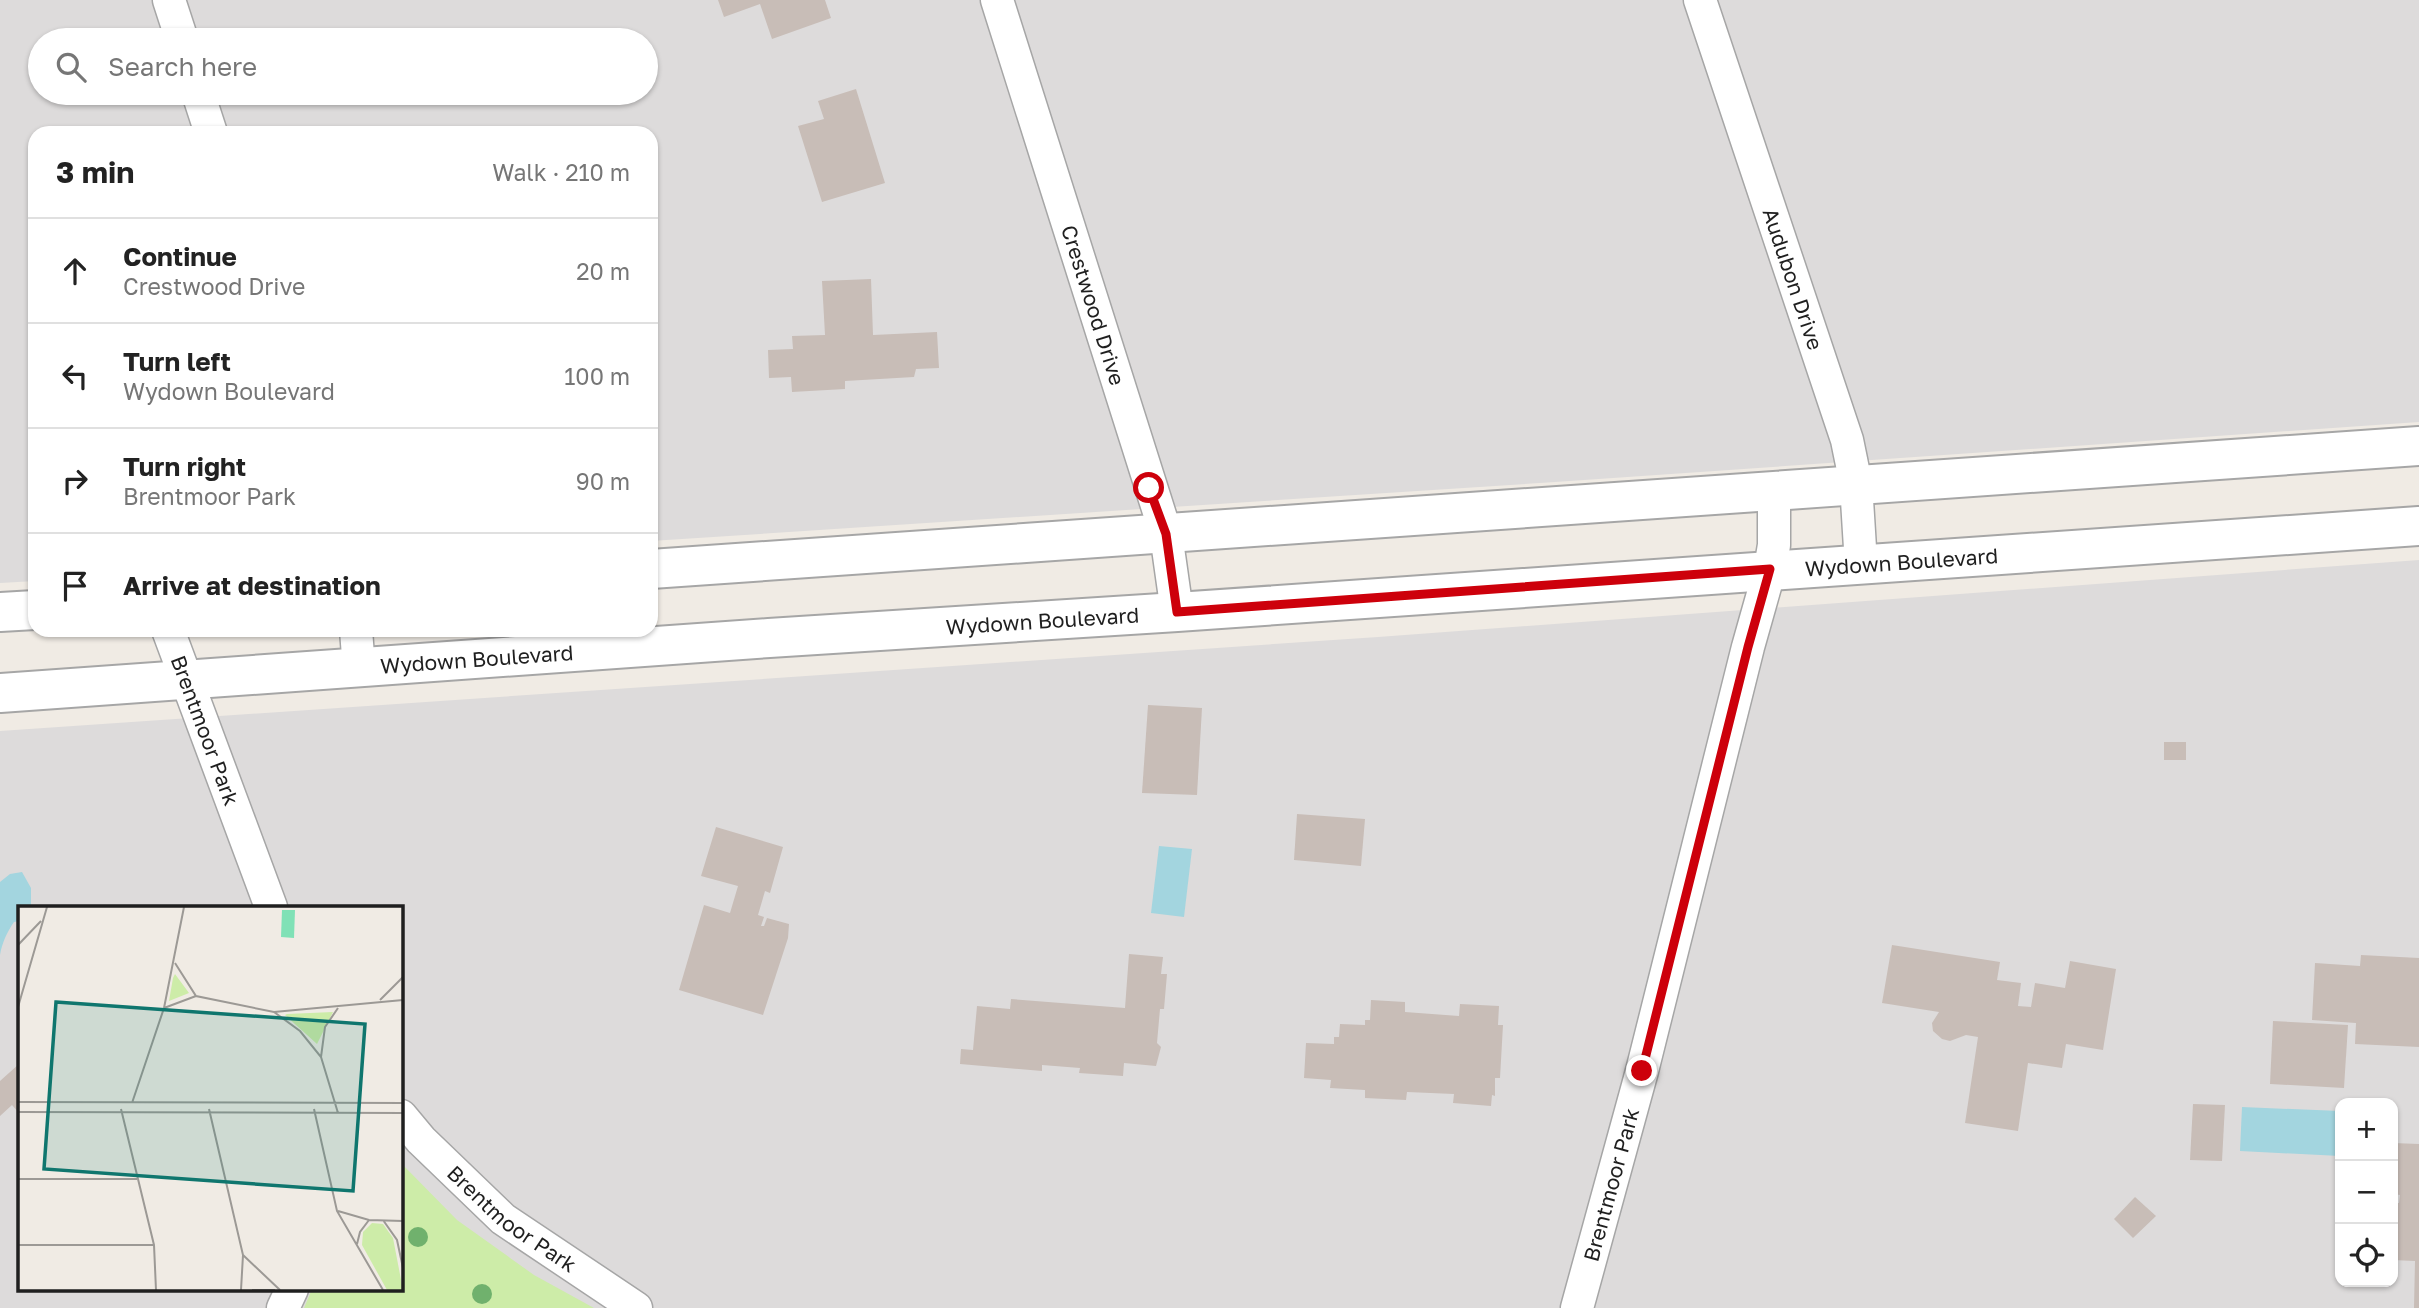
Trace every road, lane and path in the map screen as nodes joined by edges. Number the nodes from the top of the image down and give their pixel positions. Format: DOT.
graph roads {
  1 [pos="169,0"];
  2 [pos="997,0"];
  3 [pos="1700,0"];
  4 [pos="178,28"];
  5 [pos="202,105"];
  6 [pos="209,126"];
  7 [pos="2419,446"];
  8 [pos="1856,484"];
  9 [pos="1774,490"];
  10 [pos="2419,526"];
  11 [pos="1166,534"];
  12 [pos="1861,564"];
  13 [pos="658,569"];
  14 [pos="1770,569"];
  15 [pos="28,610"];
  16 [pos="0,612"];
  17 [pos="1177,612"];
  18 [pos="171,637"];
  19 [pos="357,637"];
  20 [pos="359,669"];
  21 [pos="187,681"];
  22 [pos="0,693"];
  23 [pos="271,906"];
  24 [pos="402,1117"];
  25 [pos="292,1290"];
  26 [pos="283,1308"];
  27 [pos="636,1308"];
  28 [pos="1577,1308"];
  1 -- 4 [label="street"];
  2 -- 11 [label="street, Crestwood Drive"];
  3 -- 8 [label="street, Audubon Drive"];
  5 -- 6 [label="street"];
  7 -- 8 [label="street"];
  8 -- 9 [label="street"];
  8 -- 12 [label="street, Audubon Drive"];
  9 -- 11 [label="street"];
  9 -- 14 [label="street, Brentmoor Park"];
  10 -- 12 [label="street, Wydown Boulevard"];
  11 -- 13 [label="street"];
  11 -- 17 [label="street, Crestwood Drive"];
  12 -- 14 [label="street, Wydown Boulevard"];
  14 -- 17 [label="street, Wydown Boulevard"];
  14 -- 28 [label="street, Brentmoor Park"];
  15 -- 16 [label="street"];
  17 -- 20 [label="street, Wydown Boulevard"];
  18 -- 21 [label="street, Brentmoor Park"];
  19 -- 20 [label="street"];
  20 -- 21 [label="street, Wydown Boulevard"];
  21 -- 22 [label="street, Wydown Boulevard"];
  21 -- 23 [label="street, Brentmoor Park"];
  24 -- 27 [label="street, Brentmoor Park"];
  25 -- 26 [label="street"];
}
